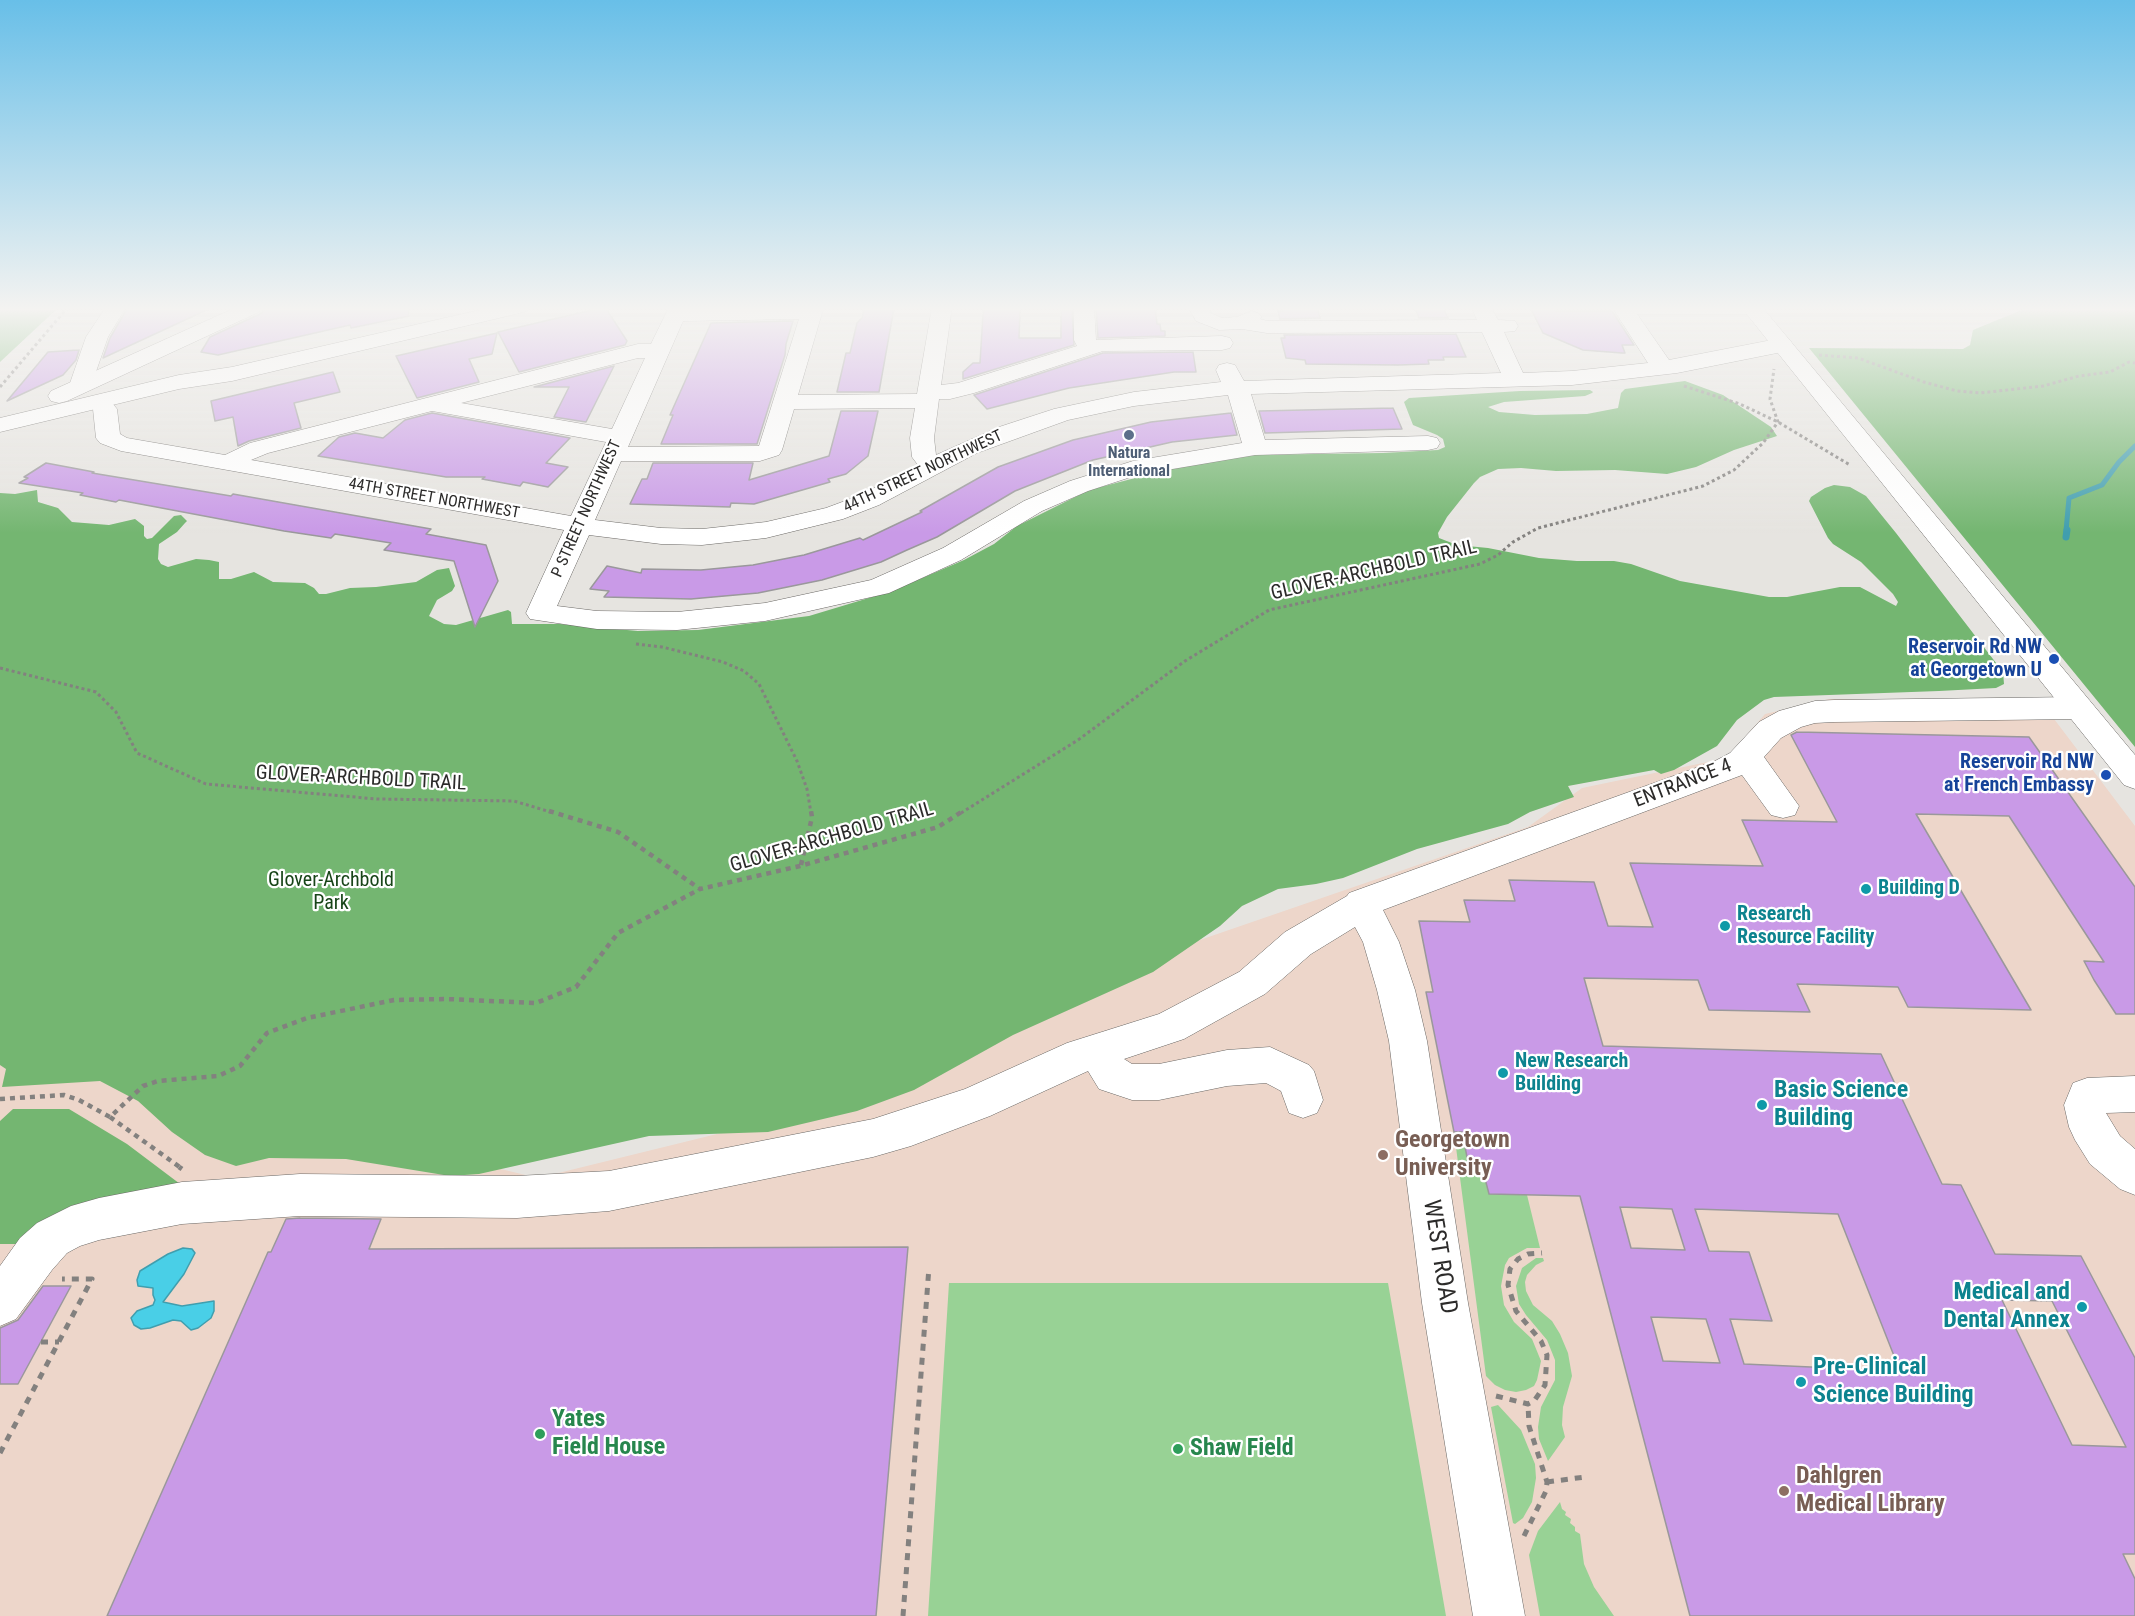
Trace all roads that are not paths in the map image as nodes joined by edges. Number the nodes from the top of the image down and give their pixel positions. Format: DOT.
graph roads {
  1 [pos="81,382"];
  2 [pos="88,382"];
  3 [pos="131,382"];
  4 [pos="178,382"];
  5 [pos="206,382"];
  6 [pos="516,382"];
  7 [pos="644,382"];
  8 [pos="792,382"];
  9 [pos="931,382"];
  10 [pos="984,382"];
  11 [pos="1234,382"];
  12 [pos="1439,382"];
  13 [pos="1804,382"];
  14 [pos="80,386"];
  15 [pos="1239,388"];
  16 [pos="929,397"];
  17 [pos="786,402"];
  18 [pos="107,404"];
  19 [pos="429,405"];
  20 [pos="0,424"];
  21 [pos="0,435"];
  22 [pos="1428,443"];
  23 [pos="615,445"];
  24 [pos="1255,448"];
  25 [pos="230,463"];
  26 [pos="933,466"];
  27 [pos="579,525"];
  28 [pos="2078,708"];
  29 [pos="1746,756"];
  30 [pos="2135,777"];
  31 [pos="1783,806"];
  32 [pos="1361,903"];
  33 [pos="1098,1050"];
  34 [pos="2135,1094"];
  35 [pos="1303,1100"];
  36 [pos="2135,1175"];
  37 [pos="0,1303"];
  38 [pos="1499,1616"];
  1 -- 14 [label="street"];
  2 -- 14 [label="street"];
  3 -- 18 [label="street"];
  4 -- 18 [label="street"];
  5 -- 18 [label="street"];
  6 -- 19 [label="street"];
  7 -- 23 [label="street, P STREET NORTHWEST"];
  8 -- 17 [label="street"];
  9 -- 16 [label="street"];
  10 -- 16 [label="street"];
  11 -- 15 [label="street"];
  12 -- 15 [label="street, 44TH STREET NORTHWEST"];
  13 -- 28 [label="street"];
  14 -- 20 [label="street"];
  15 -- 24 [label="street"];
  15 -- 26 [label="street, 44TH STREET NORTHWEST"];
  16 -- 17 [label="street"];
  16 -- 26 [label="street"];
  17 -- 23 [label="street"];
  18 -- 20 [label="street"];
  18 -- 21 [label="street"];
  18 -- 25 [label="street, 44TH STREET NORTHWEST"];
  19 -- 23 [label="street"];
  19 -- 25 [label="street"];
  22 -- 24 [label="street"];
  23 -- 27 [label="street, P STREET NORTHWEST"];
  24 -- 27 [label="street, P STREET NORTHWEST"];
  25 -- 27 [label="street, 44TH STREET NORTHWEST"];
  26 -- 27 [label="street, 44TH STREET NORTHWEST"];
  28 -- 29 [label="street, ENTRANCE 4"];
  28 -- 30 [label="street"];
  29 -- 31 [label="street"];
  29 -- 32 [label="street, ENTRANCE 4"];
  32 -- 33 [label="street, ENTRANCE 4"];
  32 -- 38 [label="street, WEST ROAD"];
  33 -- 35 [label="street"];
  33 -- 37 [label="street, ENTRANCE 4"];
  34 -- 36 [label="street"];
}
